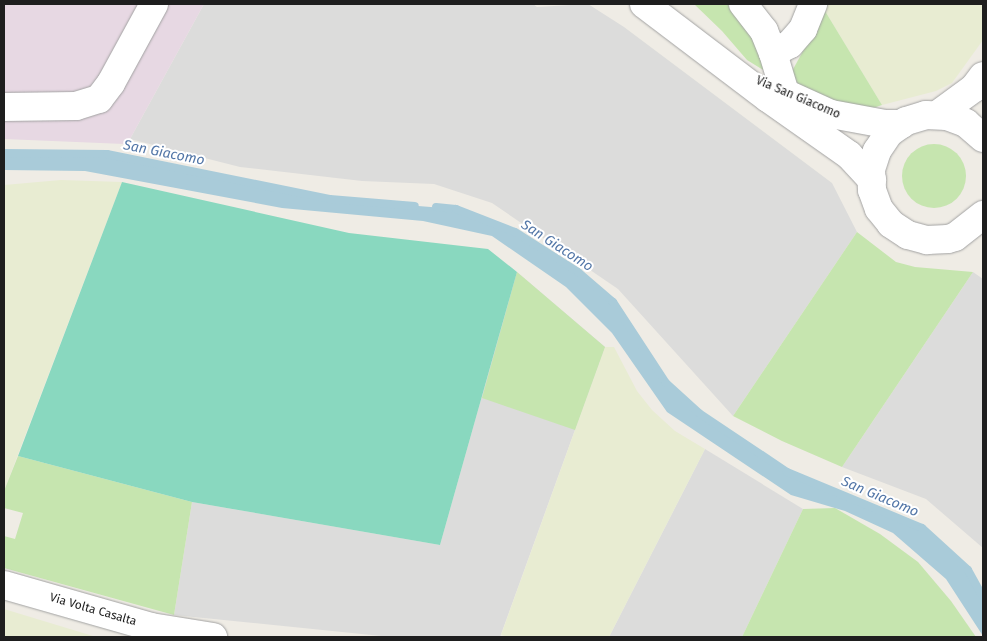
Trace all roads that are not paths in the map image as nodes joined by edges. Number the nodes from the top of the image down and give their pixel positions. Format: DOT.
graph roads {
  1 [pos="154,4"];
  2 [pos="644,4"];
  3 [pos="813,4"];
  4 [pos="747,8"];
  5 [pos="774,53"];
  6 [pos="727,66"];
  7 [pos="983,76"];
  8 [pos="786,93"];
  9 [pos="4,107"];
  10 [pos="937,115"];
  11 [pos="902,124"];
  12 [pos="983,138"];
  13 [pos="872,180"];
  14 [pos="983,215"];
  15 [pos="955,236"];
  16 [pos="983,238"];
  17 [pos="4,585"];
  18 [pos="213,637"];
  1 -- 9 [label="street"];
  2 -- 6 [label="street, Via San Giacomo"];
  3 -- 5 [label="street"];
  4 -- 5 [label="street"];
  5 -- 8 [label="street"];
  6 -- 8 [label="street, Via San Giacomo"];
  6 -- 13 [label="street, Via San Giacomo"];
  7 -- 10 [label="street"];
  8 -- 11 [label="street, Via San Giacomo"];
  10 -- 11 [label="street"];
  10 -- 12 [label="street"];
  11 -- 13 [label="street"];
  13 -- 15 [label="street"];
  14 -- 15 [label="street"];
  15 -- 16 [label="street"];
  17 -- 18 [label="street, Via Volta Casalta"];
}
